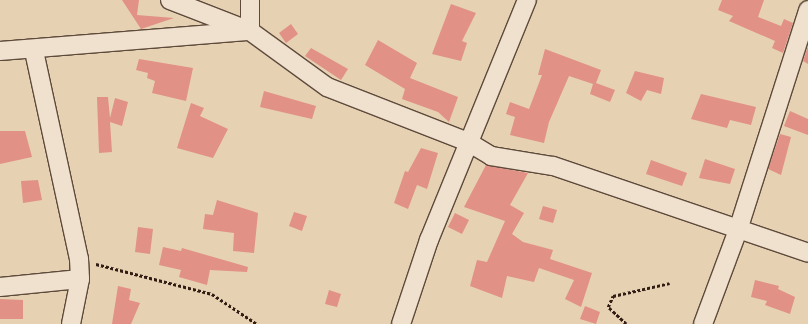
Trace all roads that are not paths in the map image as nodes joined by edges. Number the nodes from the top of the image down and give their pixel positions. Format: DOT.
graph roads {
  1 [pos="170,0"];
  2 [pos="250,0"];
  3 [pos="526,0"];
  4 [pos="808,10"];
  5 [pos="250,31"];
  6 [pos="0,51"];
  7 [pos="34,51"];
  8 [pos="468,142"];
  9 [pos="738,230"];
  10 [pos="808,253"];
  11 [pos="80,280"];
  12 [pos="0,287"];
  13 [pos="71,324"];
  14 [pos="401,324"];
  15 [pos="703,324"];
  1 -- 5 [label="street"];
  2 -- 5 [label="street"];
  3 -- 8 [label="street"];
  4 -- 9 [label="street"];
  5 -- 7 [label="street"];
  5 -- 8 [label="street"];
  6 -- 7 [label="street"];
  7 -- 11 [label="street"];
  8 -- 9 [label="street"];
  8 -- 14 [label="street"];
  9 -- 10 [label="street"];
  9 -- 15 [label="street"];
  11 -- 12 [label="street"];
  11 -- 13 [label="street"];
}
